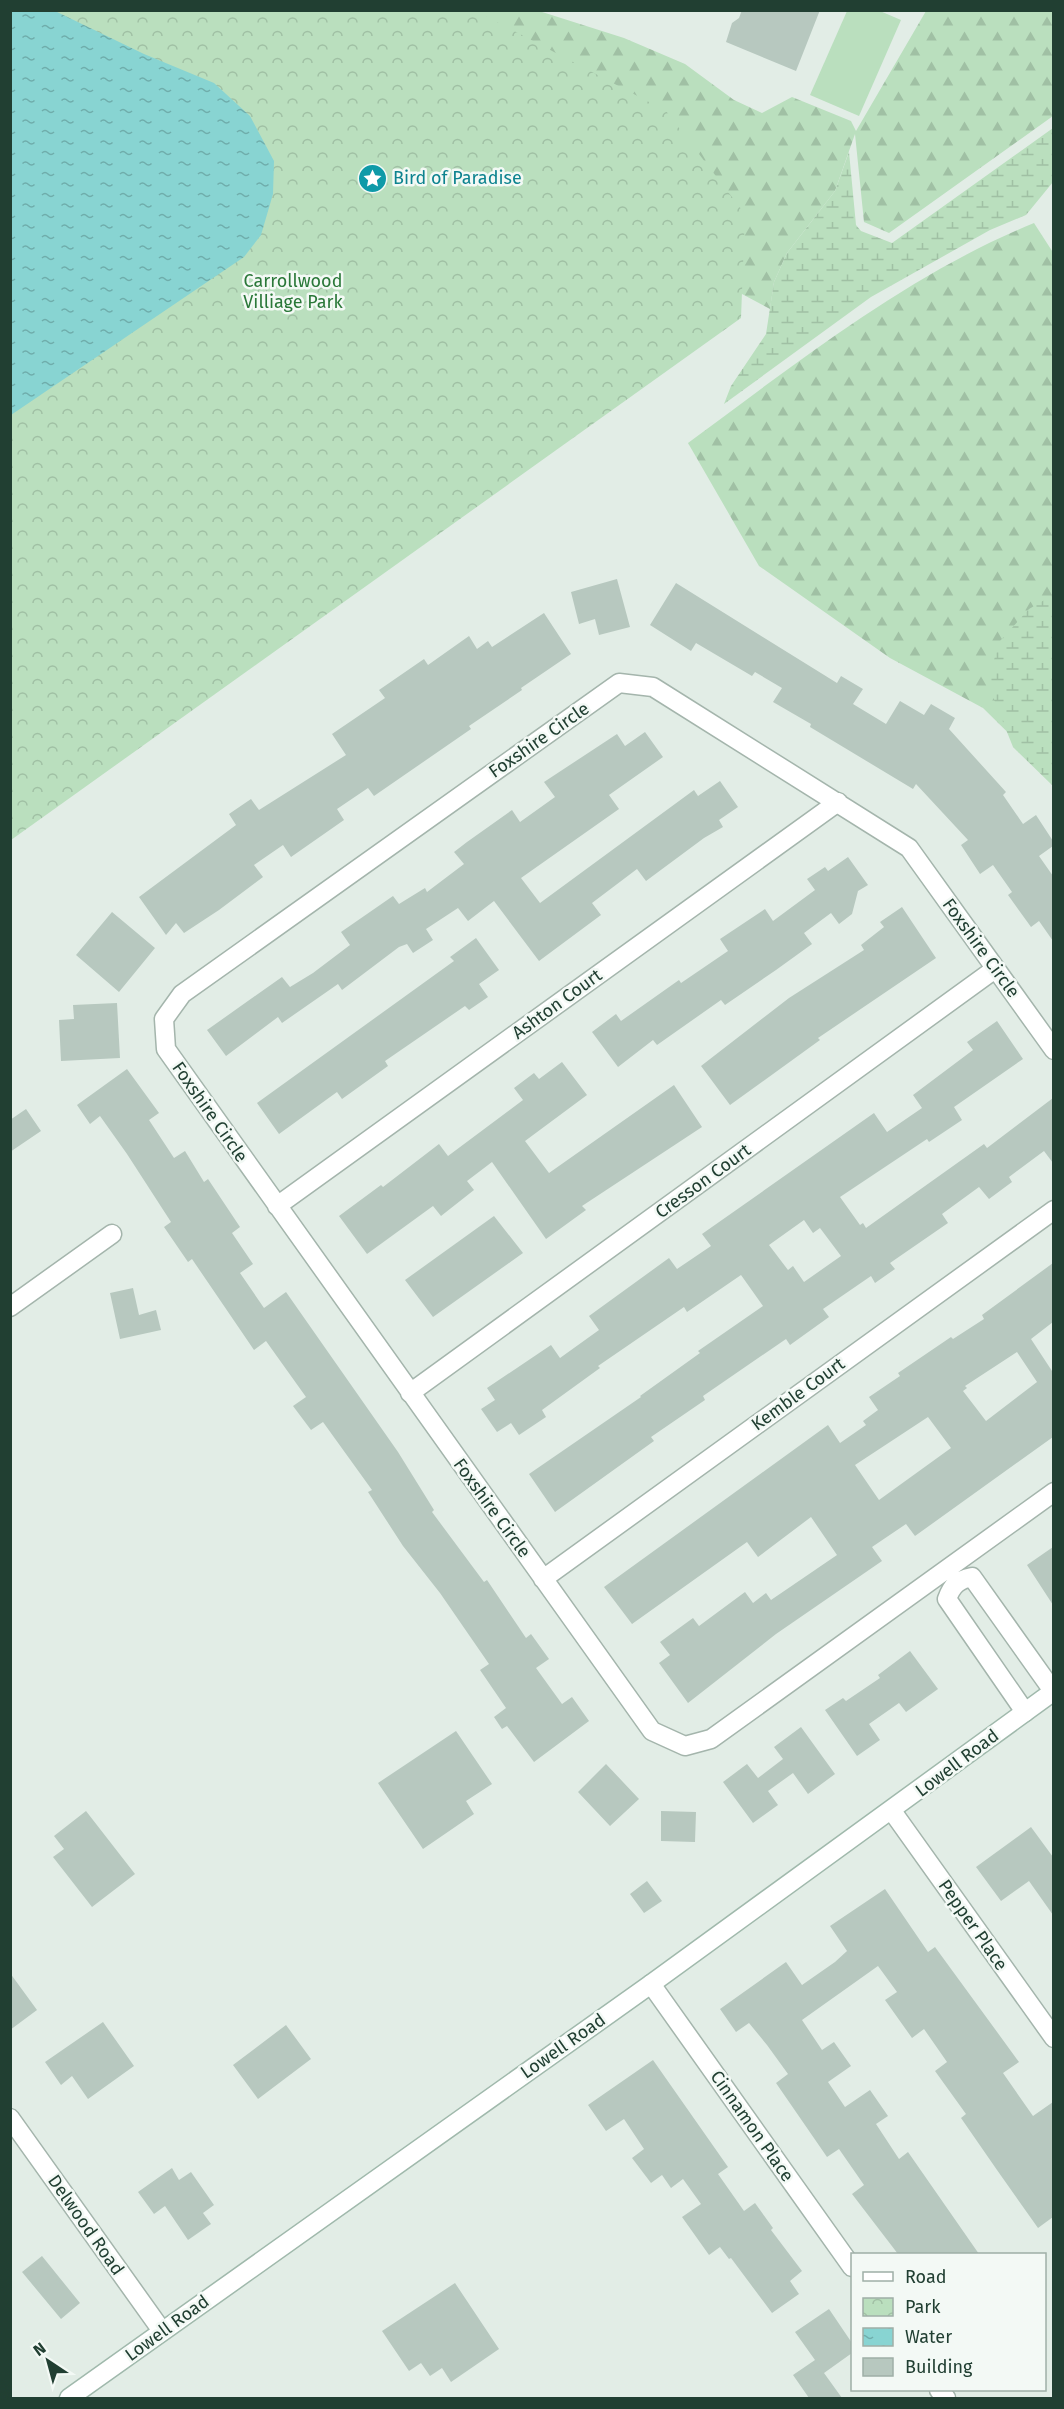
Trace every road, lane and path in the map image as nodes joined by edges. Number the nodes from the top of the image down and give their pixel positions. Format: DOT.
graph roads {
  1 [pos="838,802"];
  2 [pos="995,969"];
  3 [pos="1053,1050"];
  4 [pos="277,1206"];
  5 [pos="1053,1210"];
  6 [pos="112,1234"];
  7 [pos="10,1307"];
  8 [pos="410,1393"];
  9 [pos="1053,1492"];
  10 [pos="952,1575"];
  11 [pos="543,1579"];
  12 [pos="1053,1691"];
  13 [pos="1025,1712"];
  14 [pos="892,1811"];
  15 [pos="651,1984"];
  16 [pos="1053,2038"];
  17 [pos="10,2118"];
  18 [pos="851,2266"];
  19 [pos="162,2331"];
  20 [pos="69,2398"];
  1 -- 2 [label="street, Foxshire Circle"];
  1 -- 4 [label="street, Ashton Court"];
  1 -- 4 [label="street, Foxshire Circle"];
  2 -- 3 [label="street, Foxshire Circle"];
  2 -- 8 [label="street, Cresson Court"];
  4 -- 8 [label="street, Foxshire Circle"];
  5 -- 11 [label="street, Kemble Court"];
  6 -- 7 [label="street"];
  8 -- 11 [label="street, Foxshire Circle"];
  9 -- 10 [label="street, Foxshire Circle"];
  10 -- 11 [label="street, Foxshire Circle"];
  10 -- 12 [label="street"];
  10 -- 13 [label="street"];
  12 -- 13 [label="street, Lowell Road"];
  13 -- 14 [label="street, Lowell Road"];
  14 -- 15 [label="street, Lowell Road"];
  14 -- 16 [label="street, Pepper Place"];
  15 -- 18 [label="street, Cinnamon Place"];
  15 -- 19 [label="street, Lowell Road"];
  17 -- 19 [label="street, Delwood Road"];
  19 -- 20 [label="street, Lowell Road"];
}
